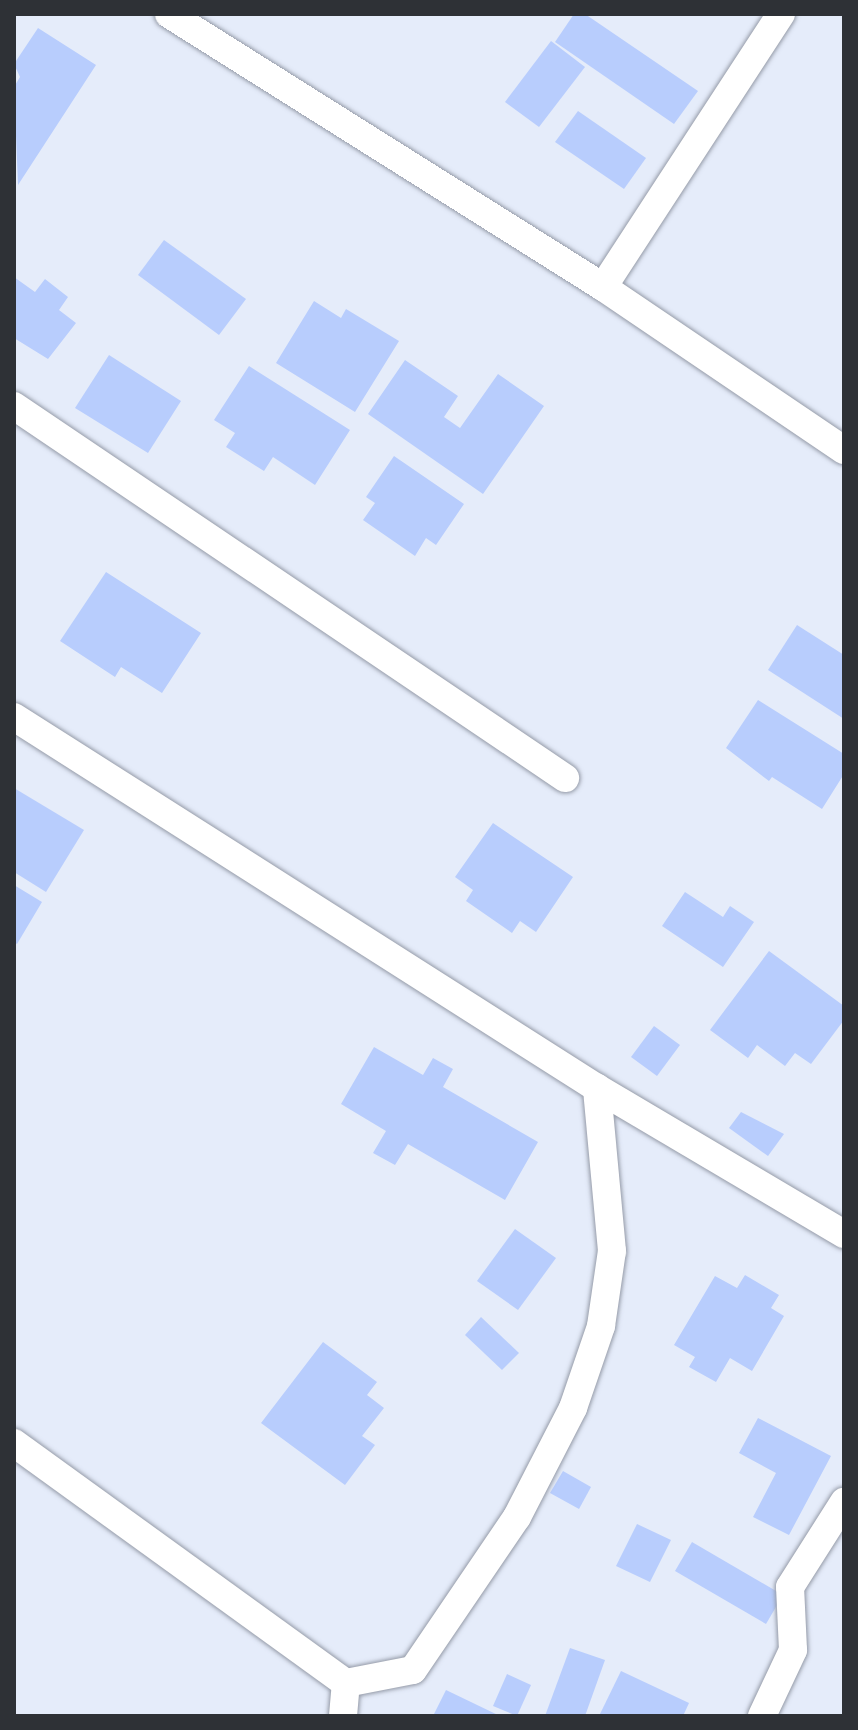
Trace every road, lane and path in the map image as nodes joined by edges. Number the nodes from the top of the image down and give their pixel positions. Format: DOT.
graph roads {
  1 [pos="169,14"];
  2 [pos="781,14"];
  3 [pos="603,287"];
  4 [pos="14,406"];
  5 [pos="844,450"];
  6 [pos="14,717"];
  7 [pos="565,778"];
  8 [pos="597,1088"];
  9 [pos="844,1234"];
  10 [pos="14,1443"];
  11 [pos="844,1502"];
  12 [pos="346,1683"];
  13 [pos="343,1716"];
  14 [pos="762,1716"];
  1 -- 3 [label="street"];
  2 -- 3 [label="street"];
  3 -- 5 [label="street"];
  4 -- 7 [label="street"];
  6 -- 8 [label="street"];
  8 -- 9 [label="street"];
  8 -- 12 [label="street"];
  10 -- 12 [label="street"];
  11 -- 14 [label="street"];
  12 -- 13 [label="street"];
}
